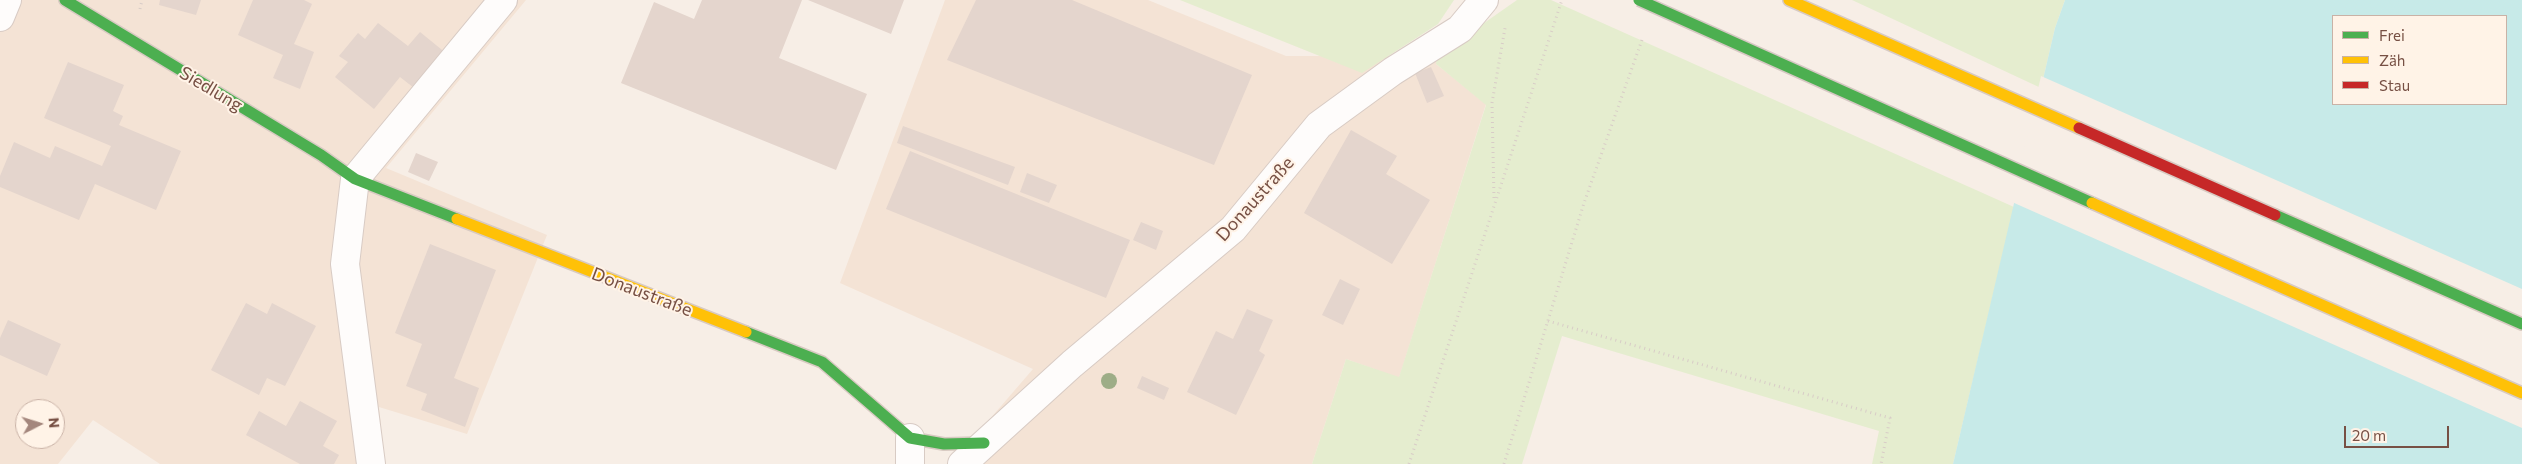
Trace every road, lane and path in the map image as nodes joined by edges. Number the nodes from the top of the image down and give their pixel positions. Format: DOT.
graph roads {
  1 [pos="7,0"];
  2 [pos="65,0"];
  3 [pos="503,0"];
  4 [pos="1484,0"];
  5 [pos="1562,0"];
  6 [pos="1639,0"];
  7 [pos="1789,0"];
  8 [pos="0,17"];
  9 [pos="1506,19"];
  10 [pos="1646,28"];
  11 [pos="355,179"];
  12 [pos="1494,200"];
  13 [pos="1548,321"];
  14 [pos="2522,324"];
  15 [pos="2522,393"];
  16 [pos="984,443"];
  17 [pos="910,451"];
  18 [pos="371,464"];
  19 [pos="962,464"];
  20 [pos="1409,464"];
  21 [pos="1504,464"];
  22 [pos="1881,464"];
  1 -- 8 [label="street"];
  2 -- 11 [label="main road, Siedlung"];
  3 -- 11 [label="street"];
  4 -- 16 [label="street, Donaustraße"];
  5 -- 12 [label="path"];
  6 -- 15 [label="main road, bridge"];
  7 -- 14 [label="main road"];
  9 -- 12 [label="path"];
  10 -- 13 [label="path"];
  11 -- 17 [label="main road, Donaustraße"];
  11 -- 18 [label="street"];
  12 -- 20 [label="path"];
  13 -- 21 [label="path"];
  13 -- 22 [label="path"];
  16 -- 17 [label="main road, Donaustraße"];
  16 -- 19 [label="street, Donaustraße"];
}
